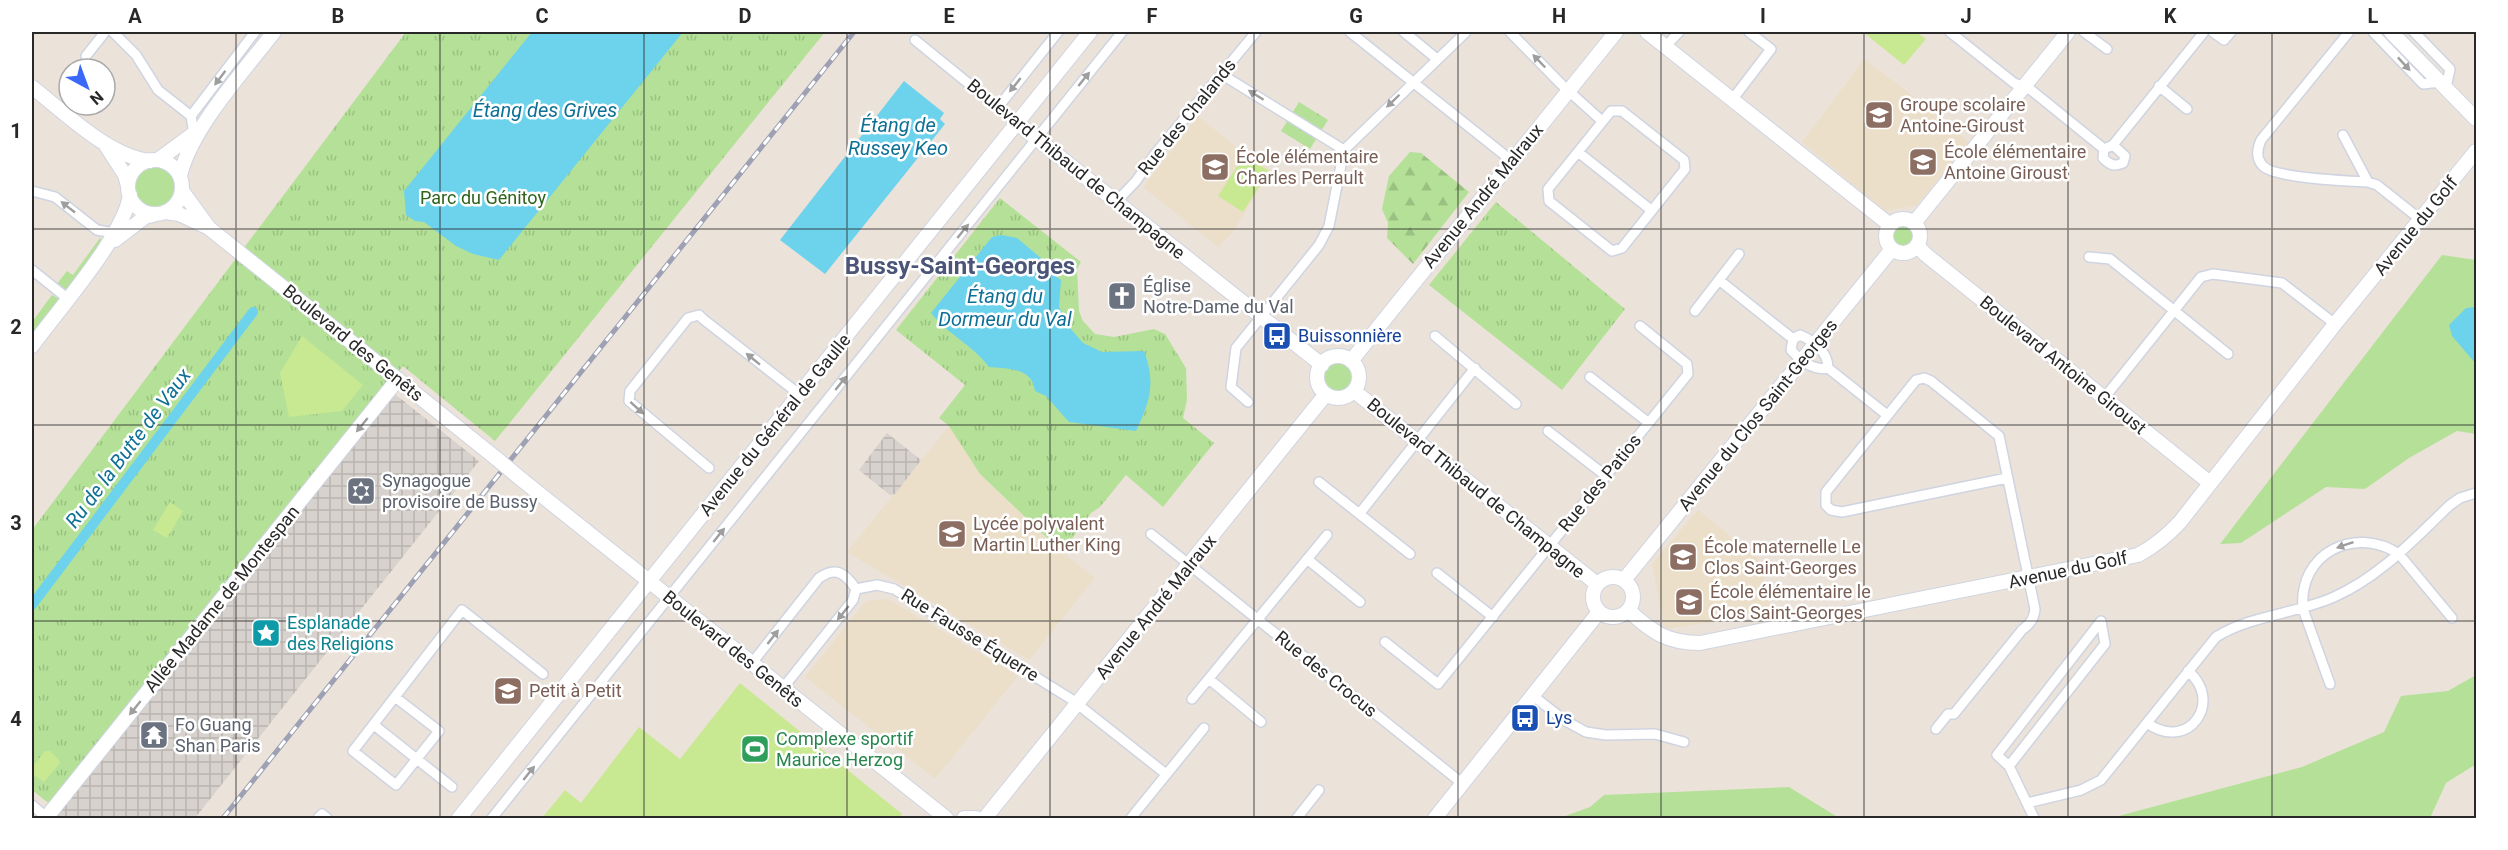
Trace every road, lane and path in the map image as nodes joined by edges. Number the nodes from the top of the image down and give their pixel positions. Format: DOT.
graph roads {
  1 [pos="105,32"];
  2 [pos="113,32"];
  3 [pos="255,32"];
  4 [pos="274,32"];
  5 [pos="1058,32"];
  6 [pos="1090,32"];
  7 [pos="1122,32"];
  8 [pos="1256,32"];
  9 [pos="1350,32"];
  10 [pos="1404,32"];
  11 [pos="1466,32"];
  12 [pos="1510,32"];
  13 [pos="1616,32"];
  14 [pos="1647,32"];
  15 [pos="1678,32"];
  16 [pos="1749,32"];
  17 [pos="1950,32"];
  18 [pos="2067,32"];
  19 [pos="2084,32"];
  20 [pos="2204,32"];
  21 [pos="2213,32"];
  22 [pos="2231,32"];
  23 [pos="2349,32"];
  24 [pos="2373,32"];
  25 [pos="2391,32"];
  26 [pos="2414,32"];
  27 [pos="915,40"];
  28 [pos="1666,46"];
  29 [pos="2107,49"];
  30 [pos="86,56"];
  31 [pos="1437,58"];
  32 [pos="1221,74"];
  33 [pos="1412,82"];
  34 [pos="2443,85"];
  35 [pos="2023,86"];
  36 [pos="2159,86"];
  37 [pos="32,87"];
  38 [pos="1568,91"];
  39 [pos="1732,100"];
  40 [pos="999,106"];
  41 [pos="2187,109"];
  42 [pos="191,116"];
  43 [pos="2476,119"];
  44 [pos="1602,121"];
  45 [pos="1017,123"];
  46 [pos="197,132"];
  47 [pos="2343,135"];
  48 [pos="1036,139"];
  49 [pos="104,143"];
  50 [pos="1344,150"];
  51 [pos="2476,151"];
  52 [pos="1578,152"];
  53 [pos="154,160"];
  54 [pos="1512,161"];
  55 [pos="180,176"];
  56 [pos="2368,182"];
  57 [pos="129,190"];
  58 [pos="32,191"];
  59 [pos="182,191"];
  60 [pos="1117,201"];
  61 [pos="1651,210"];
  62 [pos="160,213"];
  63 [pos="2421,220"];
  64 [pos="1914,223"];
  65 [pos="1890,225"];
  66 [pos="209,228"];
  67 [pos="107,233"];
  68 [pos="1917,246"];
  69 [pos="1892,249"];
  70 [pos="101,254"];
  71 [pos="1739,254"];
  72 [pos="2089,257"];
  73 [pos="32,270"];
  74 [pos="1719,280"];
  75 [pos="67,298"];
  76 [pos="2173,310"];
  77 [pos="1695,311"];
  78 [pos="1261,316"];
  79 [pos="2335,324"];
  80 [pos="1640,326"];
  81 [pos="1435,336"];
  82 [pos="1793,339"];
  83 [pos="1816,344"];
  84 [pos="32,345"];
  85 [pos="2228,354"];
  86 [pos="1802,360"];
  87 [pos="1351,361"];
  88 [pos="1322,365"];
  89 [pos="1475,368"];
  90 [pos="1828,368"];
  91 [pos="1590,376"];
  92 [pos="398,379"];
  93 [pos="1354,391"];
  94 [pos="799,394"];
  95 [pos="1326,394"];
  96 [pos="2105,397"];
  97 [pos="1248,402"];
  98 [pos="1516,404"];
  99 [pos="1887,416"];
  100 [pos="1649,423"];
  101 [pos="1548,430"];
  102 [pos="1416,441"];
  103 [pos="709,468"];
  104 [pos="1606,476"];
  105 [pos="2007,478"];
  106 [pos="1320,482"];
  107 [pos="2210,483"];
  108 [pos="2476,493"];
  109 [pos="1360,513"];
  110 [pos="1151,534"];
  111 [pos="1327,535"];
  112 [pos="1549,546"];
  113 [pos="1410,554"];
  114 [pos="2399,554"];
  115 [pos="1307,559"];
  116 [pos="1189,564"];
  117 [pos="1437,573"];
  118 [pos="2028,578"];
  119 [pos="1624,580"];
  120 [pos="649,581"];
  121 [pos="1597,585"];
  122 [pos="856,588"];
  123 [pos="669,598"];
  124 [pos="1360,602"];
  125 [pos="2303,609"];
  126 [pos="1628,610"];
  127 [pos="1599,612"];
  128 [pos="1493,617"];
  129 [pos="2452,618"];
  130 [pos="1257,619"];
  131 [pos="1385,642"];
  132 [pos="752,663"];
  133 [pos="2188,671"];
  134 [pos="543,674"];
  135 [pos="1209,679"];
  136 [pos="2330,684"];
  137 [pos="783,688"];
  138 [pos="1532,695"];
  139 [pos="395,697"];
  140 [pos="1192,699"];
  141 [pos="1078,703"];
  142 [pos="1261,722"];
  143 [pos="2147,723"];
  144 [pos="374,725"];
  145 [pos="1204,729"];
  146 [pos="1936,729"];
  147 [pos="1684,742"];
  148 [pos="417,759"];
  149 [pos="2009,766"];
  150 [pos="1166,774"];
  151 [pos="1463,784"];
  152 [pos="452,788"];
  153 [pos="1319,790"];
  154 [pos="2027,803"];
  155 [pos="32,805"];
  156 [pos="46,818"];
  157 [pos="318,819"];
  158 [pos="327,819"];
  159 [pos="459,819"];
  160 [pos="492,819"];
  161 [pos="946,819"];
  162 [pos="964,819"];
  163 [pos="976,819"];
  164 [pos="985,819"];
  165 [pos="1131,819"];
  166 [pos="1297,819"];
  167 [pos="1435,819"];
  168 [pos="2034,819"];
  1 -- 30 [label="street"];
  2 -- 42 [label="street"];
  3 -- 42 [label="street, one-way"];
  4 -- 46 [label="street"];
  5 -- 40 [label="street, one-way"];
  6 -- 45 [label="street, Avenue du Général de Gaulle"];
  48 -- 7 [label="street, Avenue du Général de Gaulle, one-way"];
  8 -- 32 [label="street, Rue des Chalands"];
  9 -- 33 [label="street"];
  10 -- 31 [label="street"];
  11 -- 31 [label="street"];
  38 -- 12 [label="street, one-way"];
  13 -- 38 [label="street, Avenue André Malraux"];
  14 -- 28 [label="street"];
  15 -- 28 [label="street"];
  16 -- 39 [label="street"];
  17 -- 35 [label="street"];
  18 -- 35 [label="street"];
  19 -- 29 [label="street"];
  20 -- 36 [label="street"];
  21 -- 22 [label="street"];
  23 -- 56 [label="street"];
  24 -- 34 [label="street, one-way"];
  25 -- 34 [label="street"];
  26 -- 34 [label="street"];
  27 -- 40 [label="street, Boulevard Thibaud de Champagne"];
  28 -- 39 [label="street"];
  31 -- 33 [label="street"];
  50 -- 32 [label="street, one-way"];
  32 -- 60 [label="street, Rue des Chalands"];
  33 -- 50 [label="street, one-way"];
  33 -- 54 [label="street"];
  34 -- 43 [label="street"];
  35 -- 36 [label="street"];
  35 -- 64 [label="street"];
  36 -- 41 [label="street"];
  37 -- 49 [label="street"];
  38 -- 44 [label="street"];
  38 -- 54 [label="street, Avenue André Malraux"];
  39 -- 65 [label="street"];
  40 -- 45 [label="street, Boulevard Thibaud de Champagne"];
  42 -- 46 [label="street"];
  44 -- 52 [label="street"];
  44 -- 61 [label="street"];
  45 -- 48 [label="street, Boulevard Thibaud de Champagne"];
  45 -- 94 [label="street, Avenue du Général de Gaulle"];
  46 -- 53 [label="street"];
  46 -- 55 [label="street"];
  47 -- 56 [label="street"];
  48 -- 60 [label="street, Boulevard Thibaud de Champagne"];
  123 -- 48 [label="street, Avenue du Général de Gaulle, one-way"];
  49 -- 53 [label="street"];
  49 -- 57 [label="street"];
  50 -- 78 [label="street"];
  51 -- 63 [label="street, Avenue du Golf"];
  52 -- 61 [label="street"];
  52 -- 61 [label="street"];
  53 -- 55 [label="street"];
  53 -- 57 [label="street"];
  54 -- 87 [label="street, Avenue André Malraux"];
  55 -- 59 [label="street"];
  56 -- 63 [label="street"];
  57 -- 62 [label="street"];
  57 -- 67 [label="street"];
  67 -- 58 [label="street, one-way"];
  59 -- 62 [label="street"];
  59 -- 66 [label="street, Boulevard des Genêts"];
  60 -- 78 [label="street, Boulevard Thibaud de Champagne"];
  62 -- 66 [label="street, Boulevard des Genêts"];
  62 -- 70 [label="street"];
  63 -- 79 [label="street, Avenue du Golf"];
  64 -- 65 [label="street"];
  64 -- 68 [label="street"];
  65 -- 69 [label="street"];
  66 -- 92 [label="street, Boulevard des Genêts"];
  67 -- 70 [label="street"];
  68 -- 69 [label="street"];
  68 -- 96 [label="street, Boulevard Antoine Giroust"];
  69 -- 83 [label="street, Avenue du Clos Saint-Georges"];
  70 -- 75 [label="street"];
  71 -- 74 [label="street"];
  72 -- 76 [label="street"];
  73 -- 75 [label="street"];
  74 -- 77 [label="street"];
  74 -- 82 [label="street"];
  75 -- 84 [label="street"];
  76 -- 79 [label="street"];
  76 -- 85 [label="street"];
  76 -- 96 [label="street"];
  78 -- 88 [label="street, Boulevard Thibaud de Champagne"];
  78 -- 97 [label="street"];
  79 -- 107 [label="street, Avenue du Golf"];
  80 -- 100 [label="street, Rue des Patios"];
  81 -- 89 [label="street"];
  82 -- 83 [label="street"];
  82 -- 86 [label="street"];
  83 -- 86 [label="street, Avenue du Clos Saint-Georges"];
  83 -- 90 [label="street"];
  86 -- 90 [label="street"];
  86 -- 119 [label="street, Avenue du Clos Saint-Georges"];
  87 -- 88 [label="street"];
  87 -- 93 [label="street"];
  88 -- 95 [label="street"];
  89 -- 98 [label="street"];
  89 -- 102 [label="street"];
  90 -- 99 [label="street"];
  91 -- 100 [label="street"];
  92 -- 120 [label="street, Boulevard des Genêts, bridge"];
  92 -- 156 [label="street, Allée Madame de Montespan, one-way"];
  93 -- 95 [label="street"];
  93 -- 102 [label="street, Boulevard Thibaud de Champagne"];
  94 -- 103 [label="street, one-way"];
  94 -- 120 [label="street, Avenue du Général de Gaulle"];
  95 -- 116 [label="street, Avenue André Malraux"];
  96 -- 107 [label="street, Boulevard Antoine Giroust"];
  99 -- 105 [label="street"];
  99 -- 105 [label="street"];
  100 -- 104 [label="street, Rue des Patios"];
  101 -- 104 [label="street"];
  102 -- 109 [label="street"];
  102 -- 112 [label="street, Boulevard Thibaud de Champagne"];
  104 -- 112 [label="street, Rue des Patios"];
  105 -- 118 [label="street"];
  106 -- 109 [label="street"];
  107 -- 118 [label="street, Avenue du Golf"];
  108 -- 114 [label="street"];
  109 -- 113 [label="street"];
  110 -- 116 [label="street, Rue des Crocus"];
  111 -- 115 [label="street"];
  112 -- 121 [label="street, Boulevard Thibaud de Champagne"];
  112 -- 128 [label="street, Rue des Patios"];
  114 -- 125 [label="street"];
  114 -- 125 [label="street, one-way"];
  114 -- 129 [label="street"];
  115 -- 124 [label="street"];
  115 -- 130 [label="street"];
  116 -- 130 [label="street, Rue des Crocus"];
  116 -- 141 [label="street, Avenue André Malraux"];
  117 -- 128 [label="street"];
  118 -- 126 [label="street, Avenue du Golf"];
  118 -- 146 [label="street"];
  119 -- 121 [label="street"];
  119 -- 126 [label="street"];
  120 -- 123 [label="street, Boulevard des Genêts"];
  120 -- 159 [label="street, Avenue du Général de Gaulle"];
  121 -- 127 [label="street"];
  132 -- 122 [label="street, one-way"];
  122 -- 137 [label="street, one-way"];
  122 -- 141 [label="street, Rue Fausse Équerre"];
  123 -- 132 [label="street, Boulevard des Genêts"];
  160 -- 123 [label="street, Avenue du Général de Gaulle, one-way"];
  125 -- 133 [label="street"];
  125 -- 136 [label="street"];
  126 -- 127 [label="street"];
  127 -- 138 [label="street"];
  128 -- 131 [label="street, Rue des Patios"];
  130 -- 135 [label="street"];
  130 -- 151 [label="street, Rue des Crocus"];
  132 -- 137 [label="street, Boulevard des Genêts"];
  133 -- 143 [label="street"];
  133 -- 143 [label="street"];
  134 -- 139 [label="street"];
  135 -- 140 [label="street"];
  135 -- 142 [label="street"];
  137 -- 161 [label="street, Boulevard des Genêts"];
  138 -- 147 [label="street"];
  138 -- 151 [label="street"];
  139 -- 144 [label="street"];
  139 -- 148 [label="street"];
  141 -- 150 [label="street, Rue Fausse Équerre"];
  141 -- 164 [label="street, Avenue André Malraux"];
  143 -- 154 [label="street"];
  144 -- 148 [label="street"];
  144 -- 148 [label="street"];
  145 -- 150 [label="street"];
  148 -- 152 [label="street"];
  149 -- 149 [label="street"];
  149 -- 154 [label="street"];
  150 -- 165 [label="street"];
  151 -- 167 [label="street"];
  153 -- 166 [label="street"];
  154 -- 168 [label="street"];
  155 -- 156 [label="street"];
  157 -- 158 [label="street"];
  162 -- 163 [label="street"];
}
